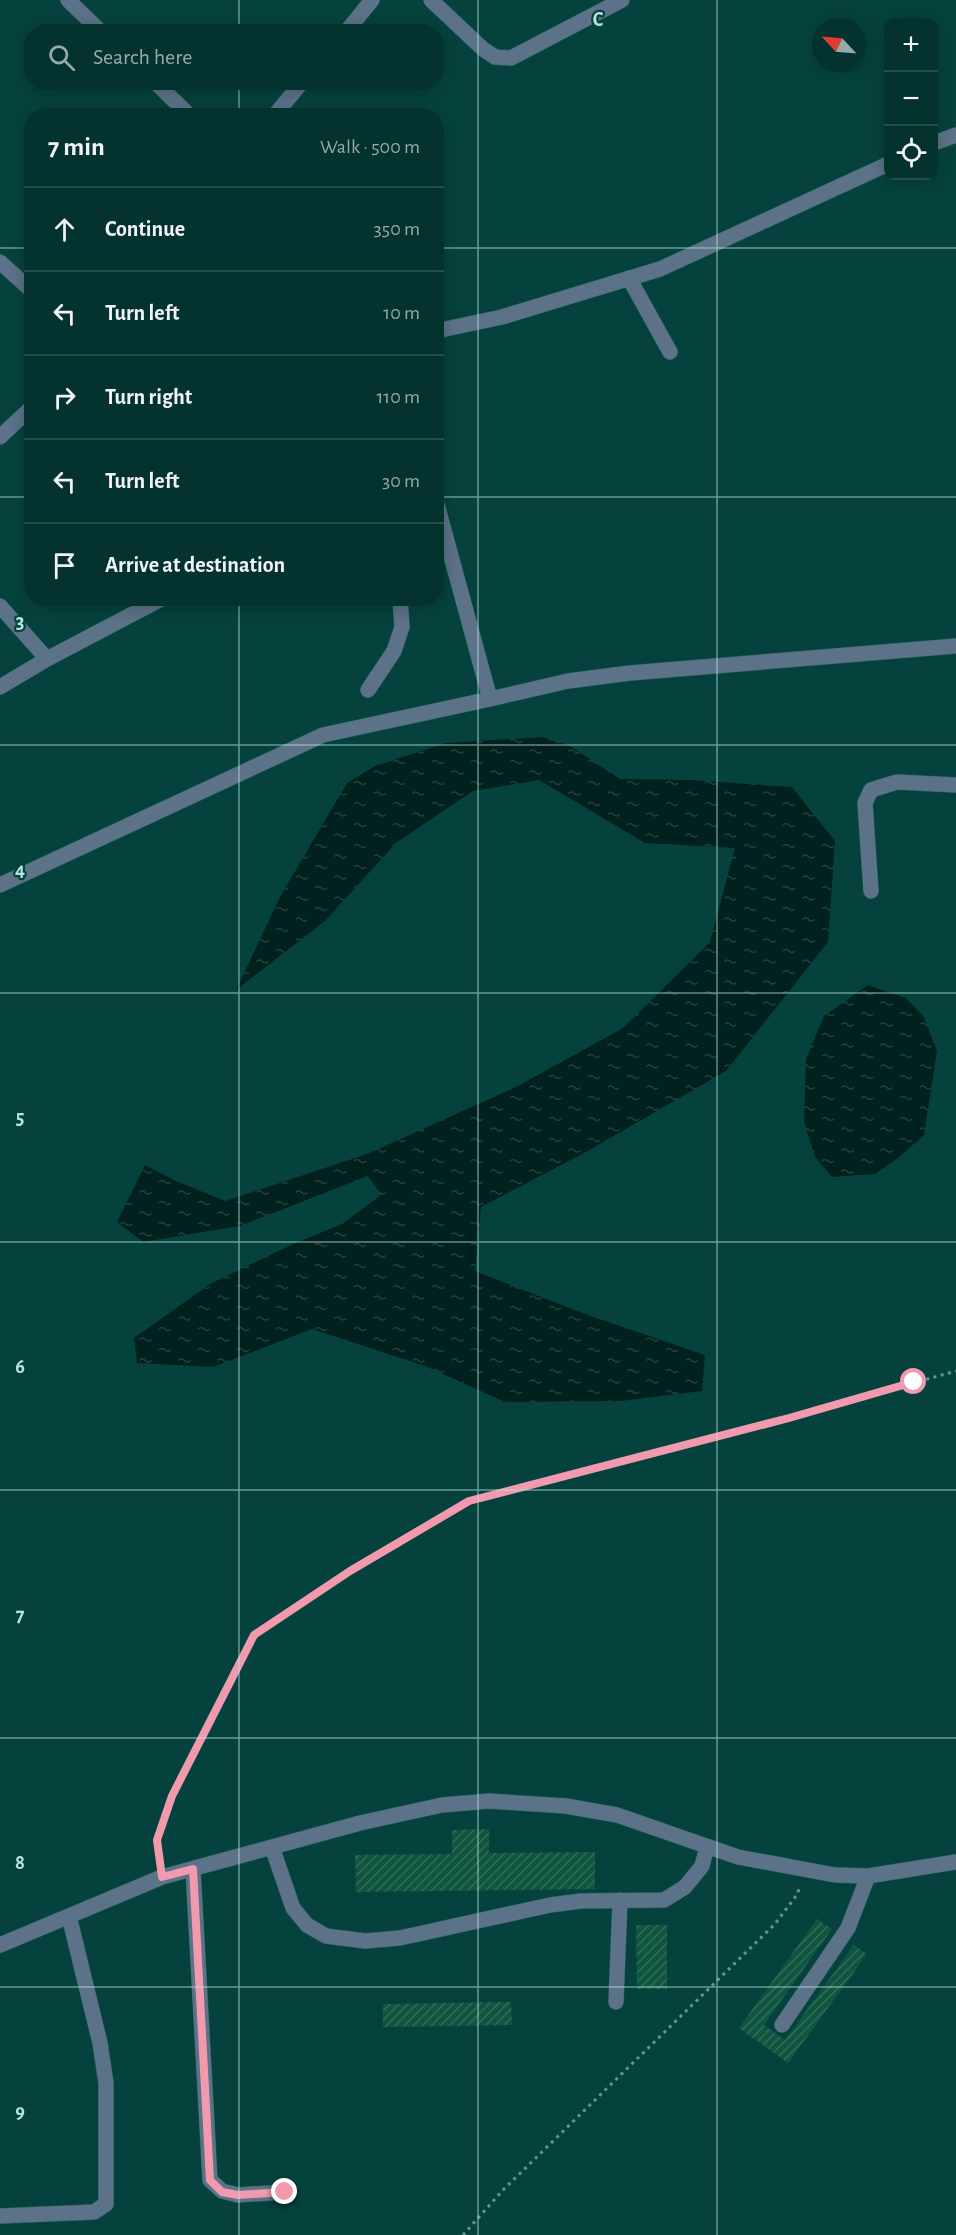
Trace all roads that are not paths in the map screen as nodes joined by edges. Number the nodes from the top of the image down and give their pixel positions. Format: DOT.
graph roads {
  1 [pos="68,0"];
  2 [pos="372,0"];
  3 [pos="432,0"];
  4 [pos="622,0"];
  5 [pos="94,24"];
  6 [pos="352,24"];
  7 [pos="164,90"];
  8 [pos="295,90"];
  9 [pos="182,108"];
  10 [pos="281,108"];
  11 [pos="956,135"];
  12 [pos="938,141"];
  13 [pos="884,166"];
  14 [pos="0,262"];
  15 [pos="629,278"];
  16 [pos="24,284"];
  17 [pos="444,329"];
  18 [pos="670,352"];
  19 [pos="24,414"];
  20 [pos="0,437"];
  21 [pos="444,530"];
  22 [pos="0,606"];
  23 [pos="148,606"];
  24 [pos="401,606"];
  25 [pos="956,646"];
  26 [pos="47,659"];
  27 [pos="0,687"];
  28 [pos="368,690"];
  29 [pos="490,699"];
  30 [pos="956,785"];
  31 [pos="0,885"];
  32 [pos="871,891"];
  33 [pos="272,1847"];
  34 [pos="707,1847"];
  35 [pos="956,1862"];
  36 [pos="193,1869"];
  37 [pos="868,1876"];
  38 [pos="620,1900"];
  39 [pos="69,1916"];
  40 [pos="0,1945"];
  41 [pos="616,2002"];
  42 [pos="782,2025"];
  43 [pos="285,2192"];
  44 [pos="0,2216"];
  1 -- 5 [label="street"];
  2 -- 6 [label="street"];
  3 -- 4 [label="street"];
  7 -- 9 [label="street"];
  8 -- 10 [label="street"];
  11 -- 12 [label="street"];
  13 -- 15 [label="street"];
  14 -- 16 [label="street"];
  15 -- 17 [label="street"];
  15 -- 18 [label="street"];
  19 -- 20 [label="street"];
  21 -- 29 [label="street"];
  22 -- 26 [label="street"];
  23 -- 26 [label="street"];
  24 -- 28 [label="street"];
  25 -- 29 [label="street"];
  26 -- 27 [label="street"];
  29 -- 31 [label="street"];
  30 -- 32 [label="street"];
  33 -- 34 [label="street"];
  33 -- 36 [label="street"];
  33 -- 38 [label="street"];
  34 -- 37 [label="street"];
  34 -- 38 [label="street"];
  35 -- 37 [label="street"];
  36 -- 39 [label="street"];
  36 -- 43 [label="street"];
  37 -- 42 [label="street"];
  38 -- 41 [label="street"];
  39 -- 40 [label="street"];
  39 -- 44 [label="street"];
}
